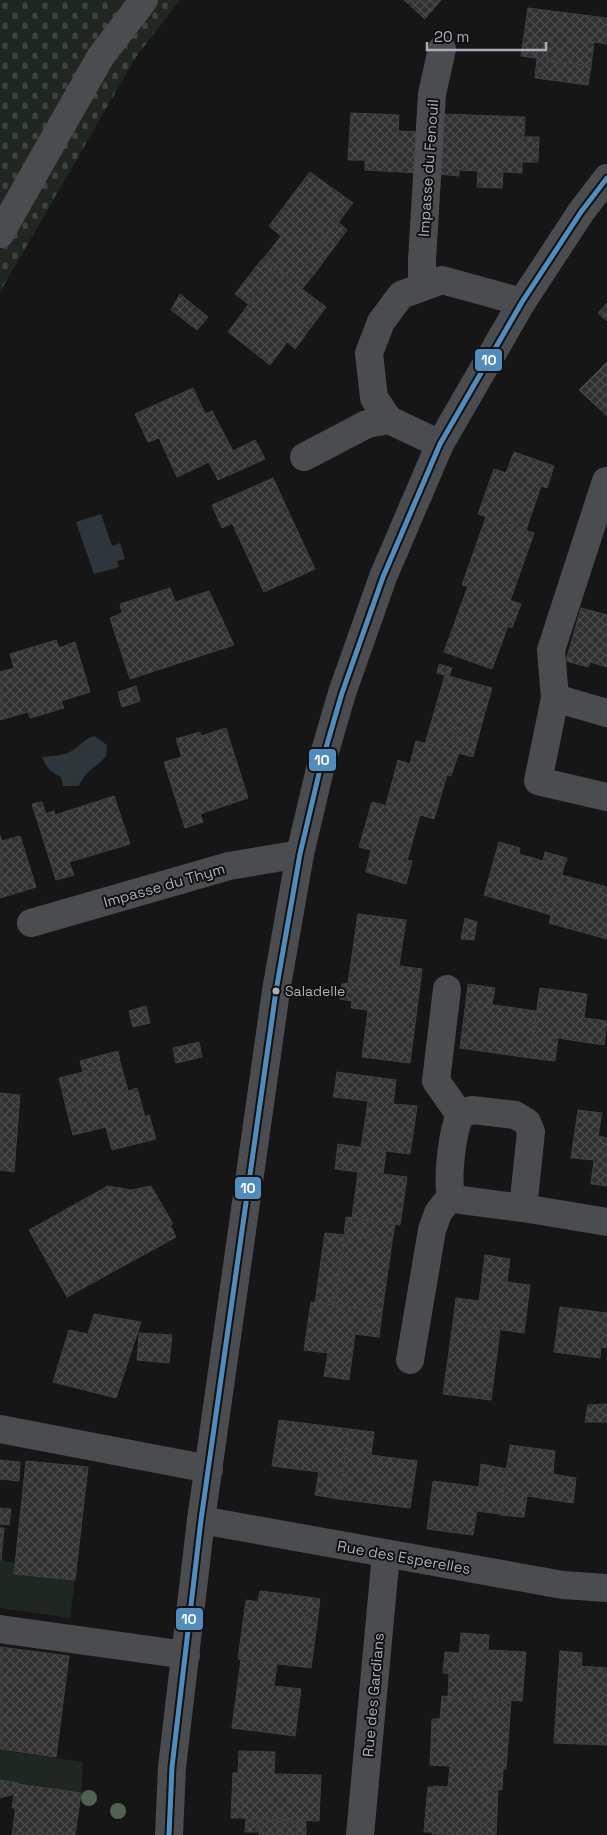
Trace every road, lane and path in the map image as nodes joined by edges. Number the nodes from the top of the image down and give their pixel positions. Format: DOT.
graph roads {
  1 [pos="144,0"];
  2 [pos="442,49"];
  3 [pos="607,178"];
  4 [pos="0,234"];
  5 [pos="422,287"];
  6 [pos="522,302"];
  7 [pos="388,420"];
  8 [pos="440,444"];
  9 [pos="304,457"];
  10 [pos="606,481"];
  11 [pos="555,698"];
  12 [pos="607,713"];
  13 [pos="607,796"];
  14 [pos="300,854"];
  15 [pos="31,924"];
  16 [pos="447,989"];
  17 [pos="460,1115"];
  18 [pos="451,1196"];
  19 [pos="523,1208"];
  20 [pos="607,1222"];
  21 [pos="410,1360"];
  22 [pos="0,1429"];
  23 [pos="209,1469"];
  24 [pos="201,1520"];
  25 [pos="386,1554"];
  26 [pos="607,1588"];
  27 [pos="0,1629"];
  28 [pos="186,1655"];
  29 [pos="168,1835"];
  30 [pos="360,1835"];
  1 -- 4 [label="street"];
  2 -- 5 [label="street, Impasse du Fenouil"];
  3 -- 6 [label="street"];
  5 -- 6 [label="street"];
  5 -- 7 [label="street"];
  6 -- 8 [label="street"];
  7 -- 8 [label="street"];
  7 -- 9 [label="street"];
  8 -- 14 [label="street"];
  10 -- 11 [label="street"];
  11 -- 12 [label="street"];
  11 -- 13 [label="street"];
  14 -- 15 [label="street, Impasse du Thym"];
  14 -- 23 [label="street"];
  16 -- 17 [label="street"];
  17 -- 18 [label="street"];
  17 -- 19 [label="street"];
  18 -- 19 [label="street"];
  18 -- 21 [label="street"];
  19 -- 20 [label="street"];
  22 -- 23 [label="street"];
  23 -- 24 [label="street"];
  24 -- 25 [label="street, Rue des Esperelles"];
  24 -- 28 [label="street"];
  25 -- 26 [label="street, Rue des Esperelles"];
  25 -- 30 [label="street, Rue des Gardians"];
  27 -- 28 [label="street"];
  28 -- 29 [label="street"];
}
